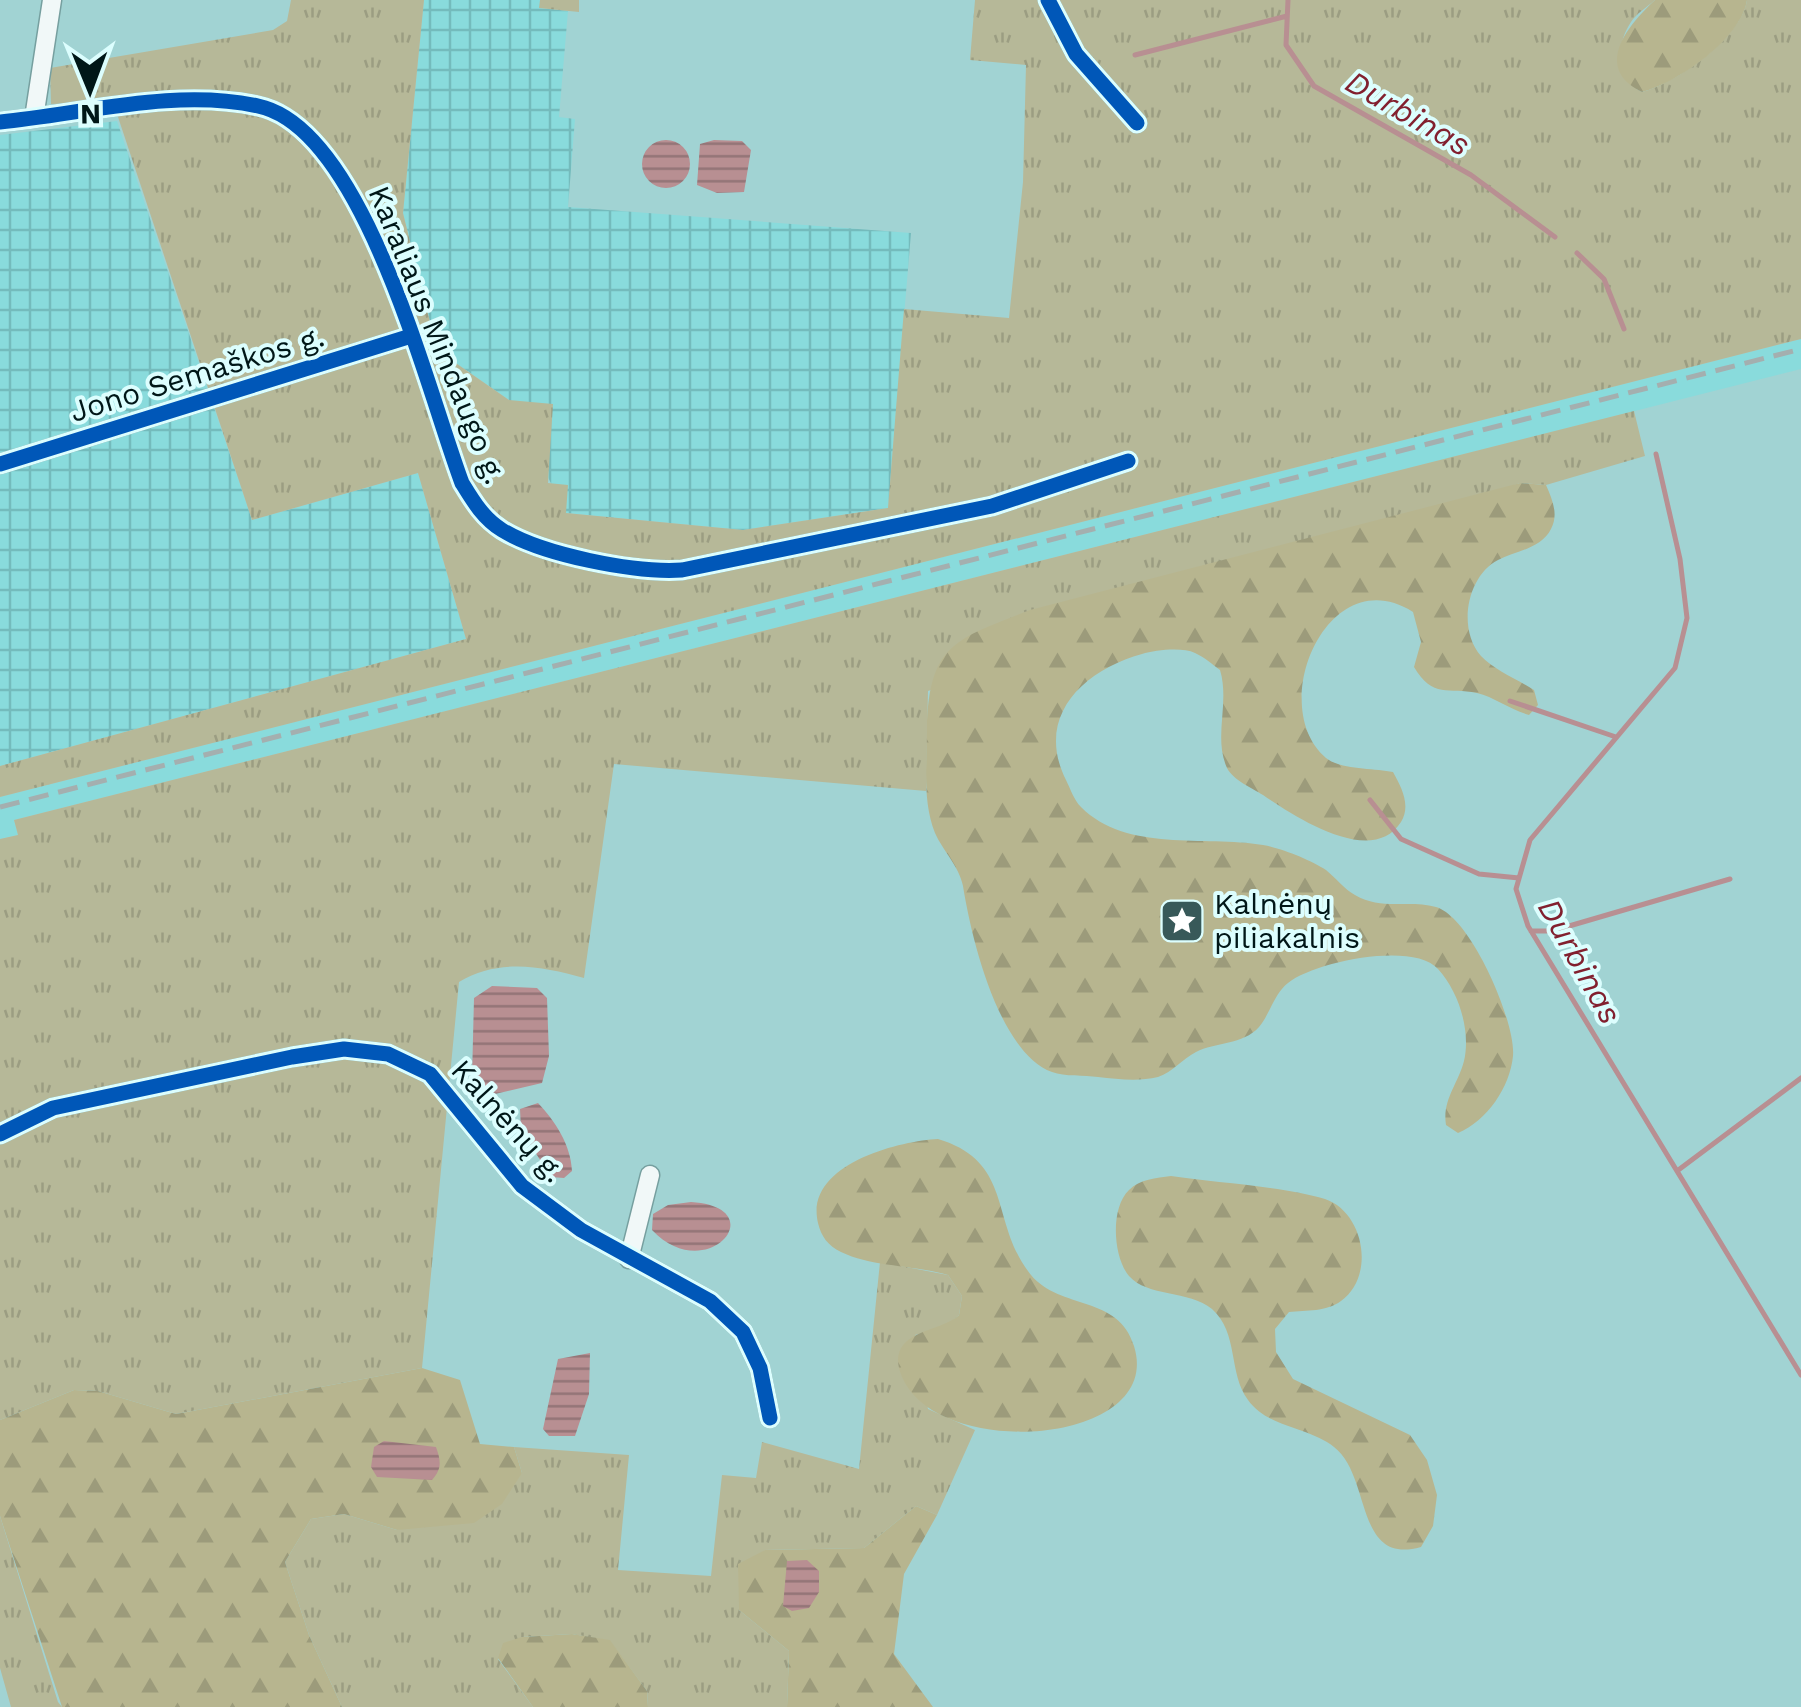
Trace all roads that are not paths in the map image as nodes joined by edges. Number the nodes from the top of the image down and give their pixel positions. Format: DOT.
graph roads {
  1 [pos="52,0"];
  2 [pos="1048,0"];
  3 [pos="34,118"];
  4 [pos="0,122"];
  5 [pos="1137,123"];
  6 [pos="411,336"];
  7 [pos="1128,461"];
  8 [pos="0,464"];
  9 [pos="0,1134"];
  10 [pos="650,1175"];
  11 [pos="629,1259"];
  12 [pos="770,1418"];
  1 -- 3 [label="street"];
  2 -- 5 [label="street"];
  3 -- 4 [label="street, Karaliaus Mindaugo g."];
  3 -- 6 [label="street, Karaliaus Mindaugo g."];
  6 -- 7 [label="street, Karaliaus Mindaugo g."];
  6 -- 8 [label="street, Jono Semaškos g."];
  9 -- 11 [label="street, Kalnėnų g."];
  10 -- 11 [label="street"];
  11 -- 12 [label="street, Kalnėnų g."];
}
